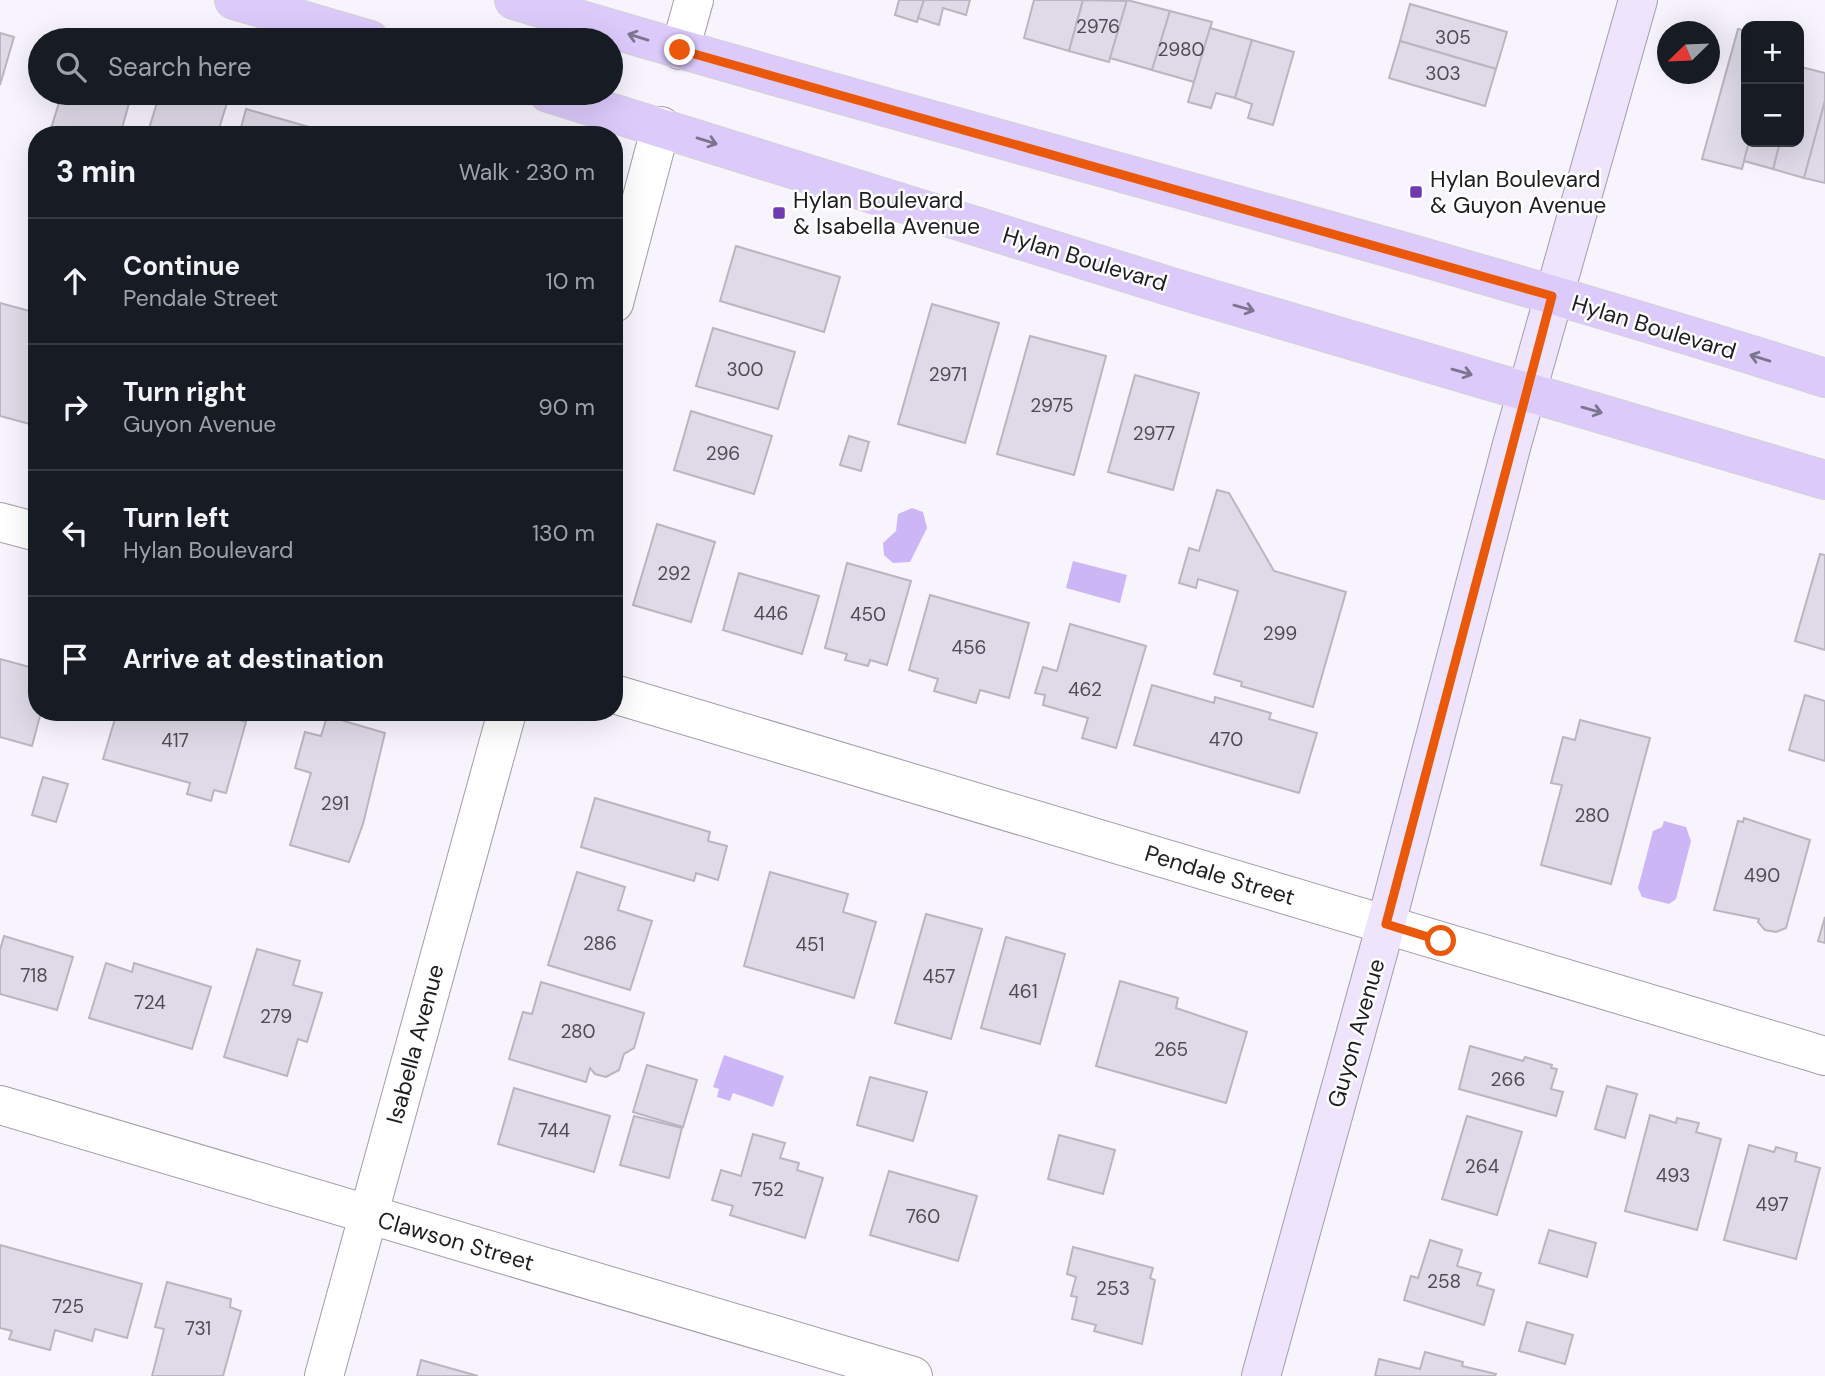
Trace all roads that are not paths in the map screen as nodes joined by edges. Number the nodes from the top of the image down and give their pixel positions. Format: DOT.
graph roads {
  1 [pos="233,0"];
  2 [pos="514,0"];
  3 [pos="694,0"];
  4 [pos="1638,0"];
  5 [pos="329,28"];
  6 [pos="607,28"];
  7 [pos="623,33"];
  8 [pos="680,50"];
  9 [pos="589,105"];
  10 [pos="661,126"];
  11 [pos="623,269"];
  12 [pos="1552,296"];
  13 [pos="1825,378"];
  14 [pos="1526,391"];
  15 [pos="1825,480"];
  16 [pos="0,522"];
  17 [pos="28,530"];
  18 [pos="623,697"];
  19 [pos="505,721"];
  20 [pos="1386,924"];
  21 [pos="1825,1056"];
  22 [pos="0,1105"];
  23 [pos="368,1215"];
  24 [pos="324,1376"];
  25 [pos="914,1376"];
  26 [pos="1261,1376"];
  1 -- 5 [label="main road"];
  6 -- 2 [label="main road, Hylan Boulevard, one-way"];
  3 -- 8 [label="street"];
  4 -- 12 [label="street, Guyon Avenue"];
  8 -- 7 [label="main road, Hylan Boulevard, one-way"];
  8 -- 12 [label="main road, Hylan Boulevard"];
  9 -- 10 [label="main road, Hylan Boulevard"];
  10 -- 11 [label="street"];
  10 -- 14 [label="main road, Hylan Boulevard, one-way"];
  13 -- 12 [label="main road, Hylan Boulevard, one-way"];
  12 -- 14 [label="street, Guyon Avenue"];
  14 -- 15 [label="main road, Hylan Boulevard, one-way"];
  14 -- 20 [label="street, Guyon Avenue"];
  16 -- 17 [label="street"];
  18 -- 20 [label="street, Pendale Street"];
  19 -- 23 [label="street, Isabella Avenue"];
  20 -- 21 [label="street, Pendale Street"];
  20 -- 26 [label="street, Guyon Avenue"];
  22 -- 23 [label="street, Clawson Street"];
  23 -- 24 [label="street, Isabella Avenue"];
  23 -- 25 [label="street, Clawson Street"];
}
